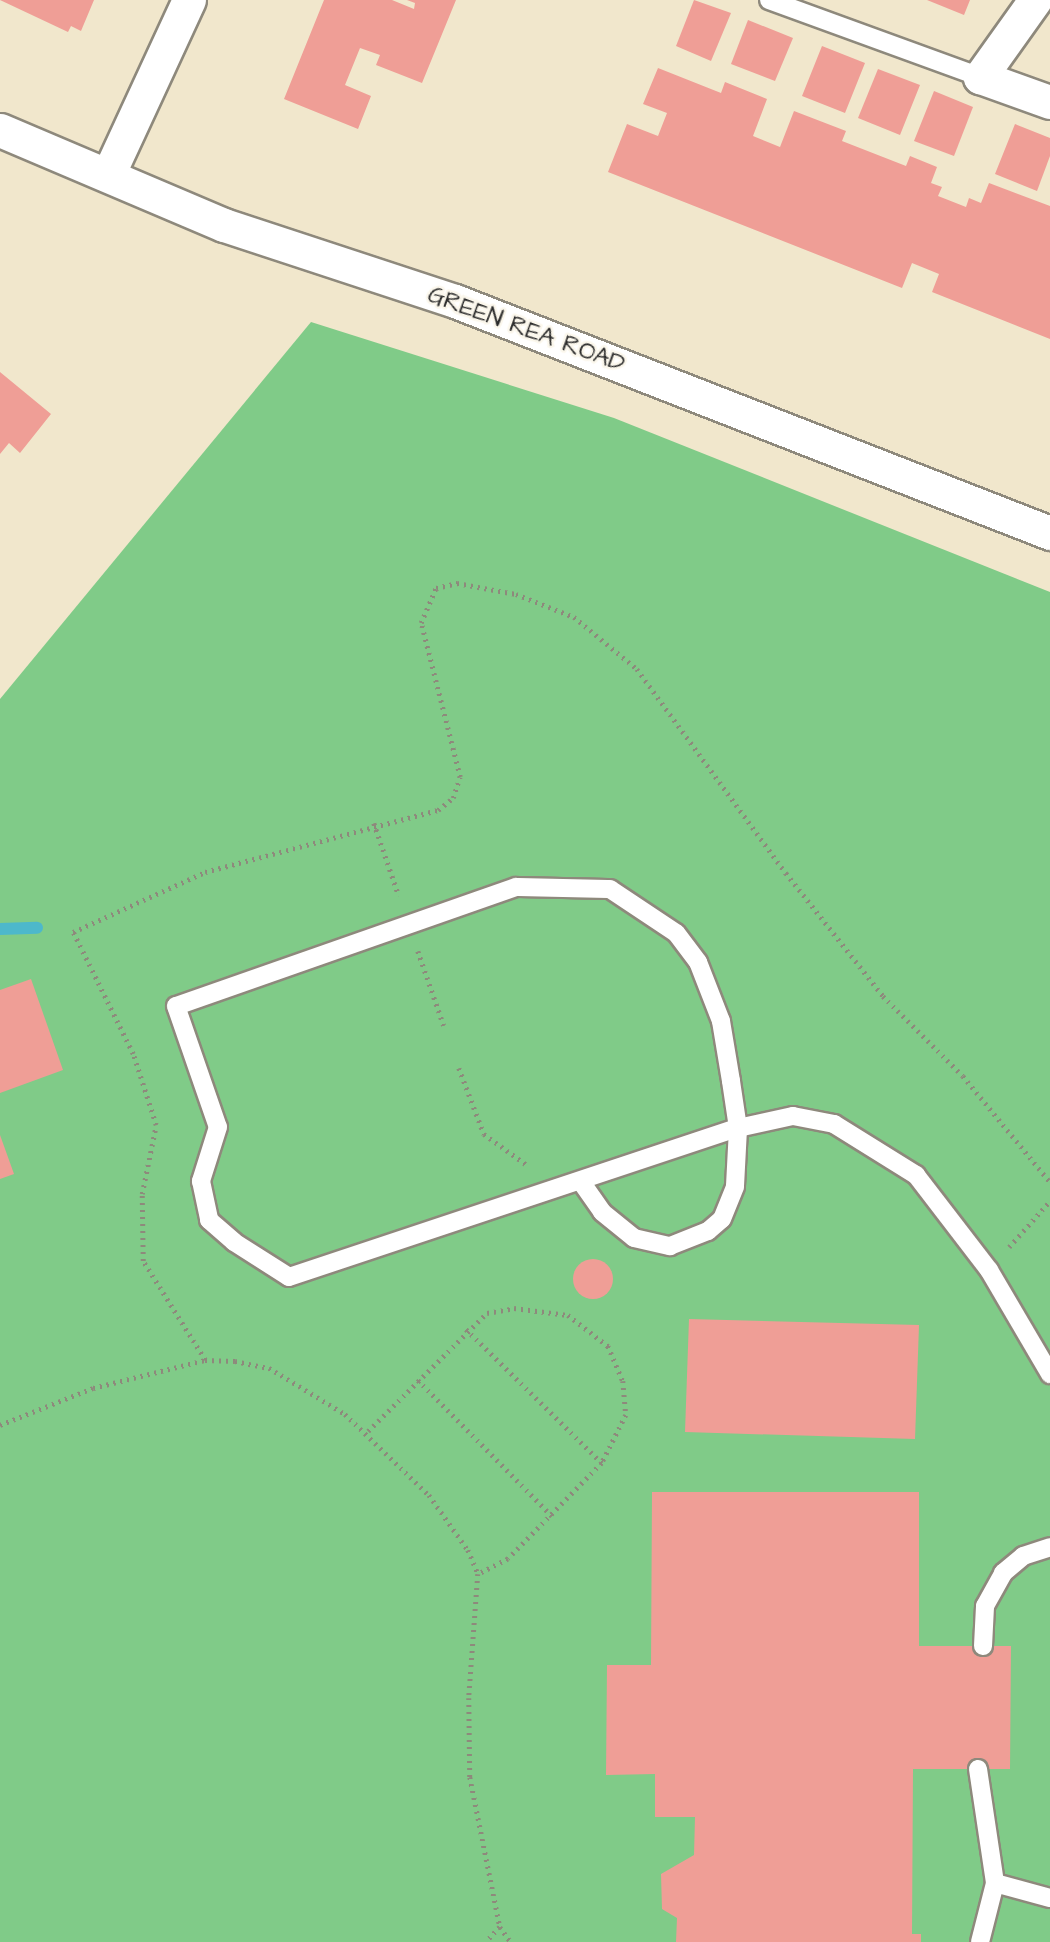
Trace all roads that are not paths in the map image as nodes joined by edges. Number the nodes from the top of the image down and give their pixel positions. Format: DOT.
graph roads {
  1 [pos="188,0"];
  2 [pos="769,0"];
  3 [pos="1035,0"];
  4 [pos="980,77"];
  5 [pos="1050,103"];
  6 [pos="0,130"];
  7 [pos="108,175"];
  8 [pos="1050,533"];
  9 [pos="738,1128"];
  10 [pos="582,1183"];
  11 [pos="1050,1374"];
  12 [pos="1050,1548"];
  13 [pos="983,1646"];
  14 [pos="978,1769"];
  15 [pos="995,1883"];
  16 [pos="1050,1898"];
  17 [pos="981,1942"];
  1 -- 7 [label="street"];
  2 -- 4 [label="lane"];
  3 -- 4 [label="street"];
  4 -- 5 [label="street"];
  6 -- 7 [label="street, GREEN REA ROAD"];
  7 -- 8 [label="street, GREEN REA ROAD"];
  9 -- 10 [label="lane"];
  9 -- 10 [label="lane"];
  9 -- 10 [label="lane"];
  9 -- 11 [label="lane"];
  12 -- 13 [label="lane"];
  14 -- 15 [label="lane"];
  15 -- 16 [label="lane"];
  15 -- 17 [label="lane"];
}
